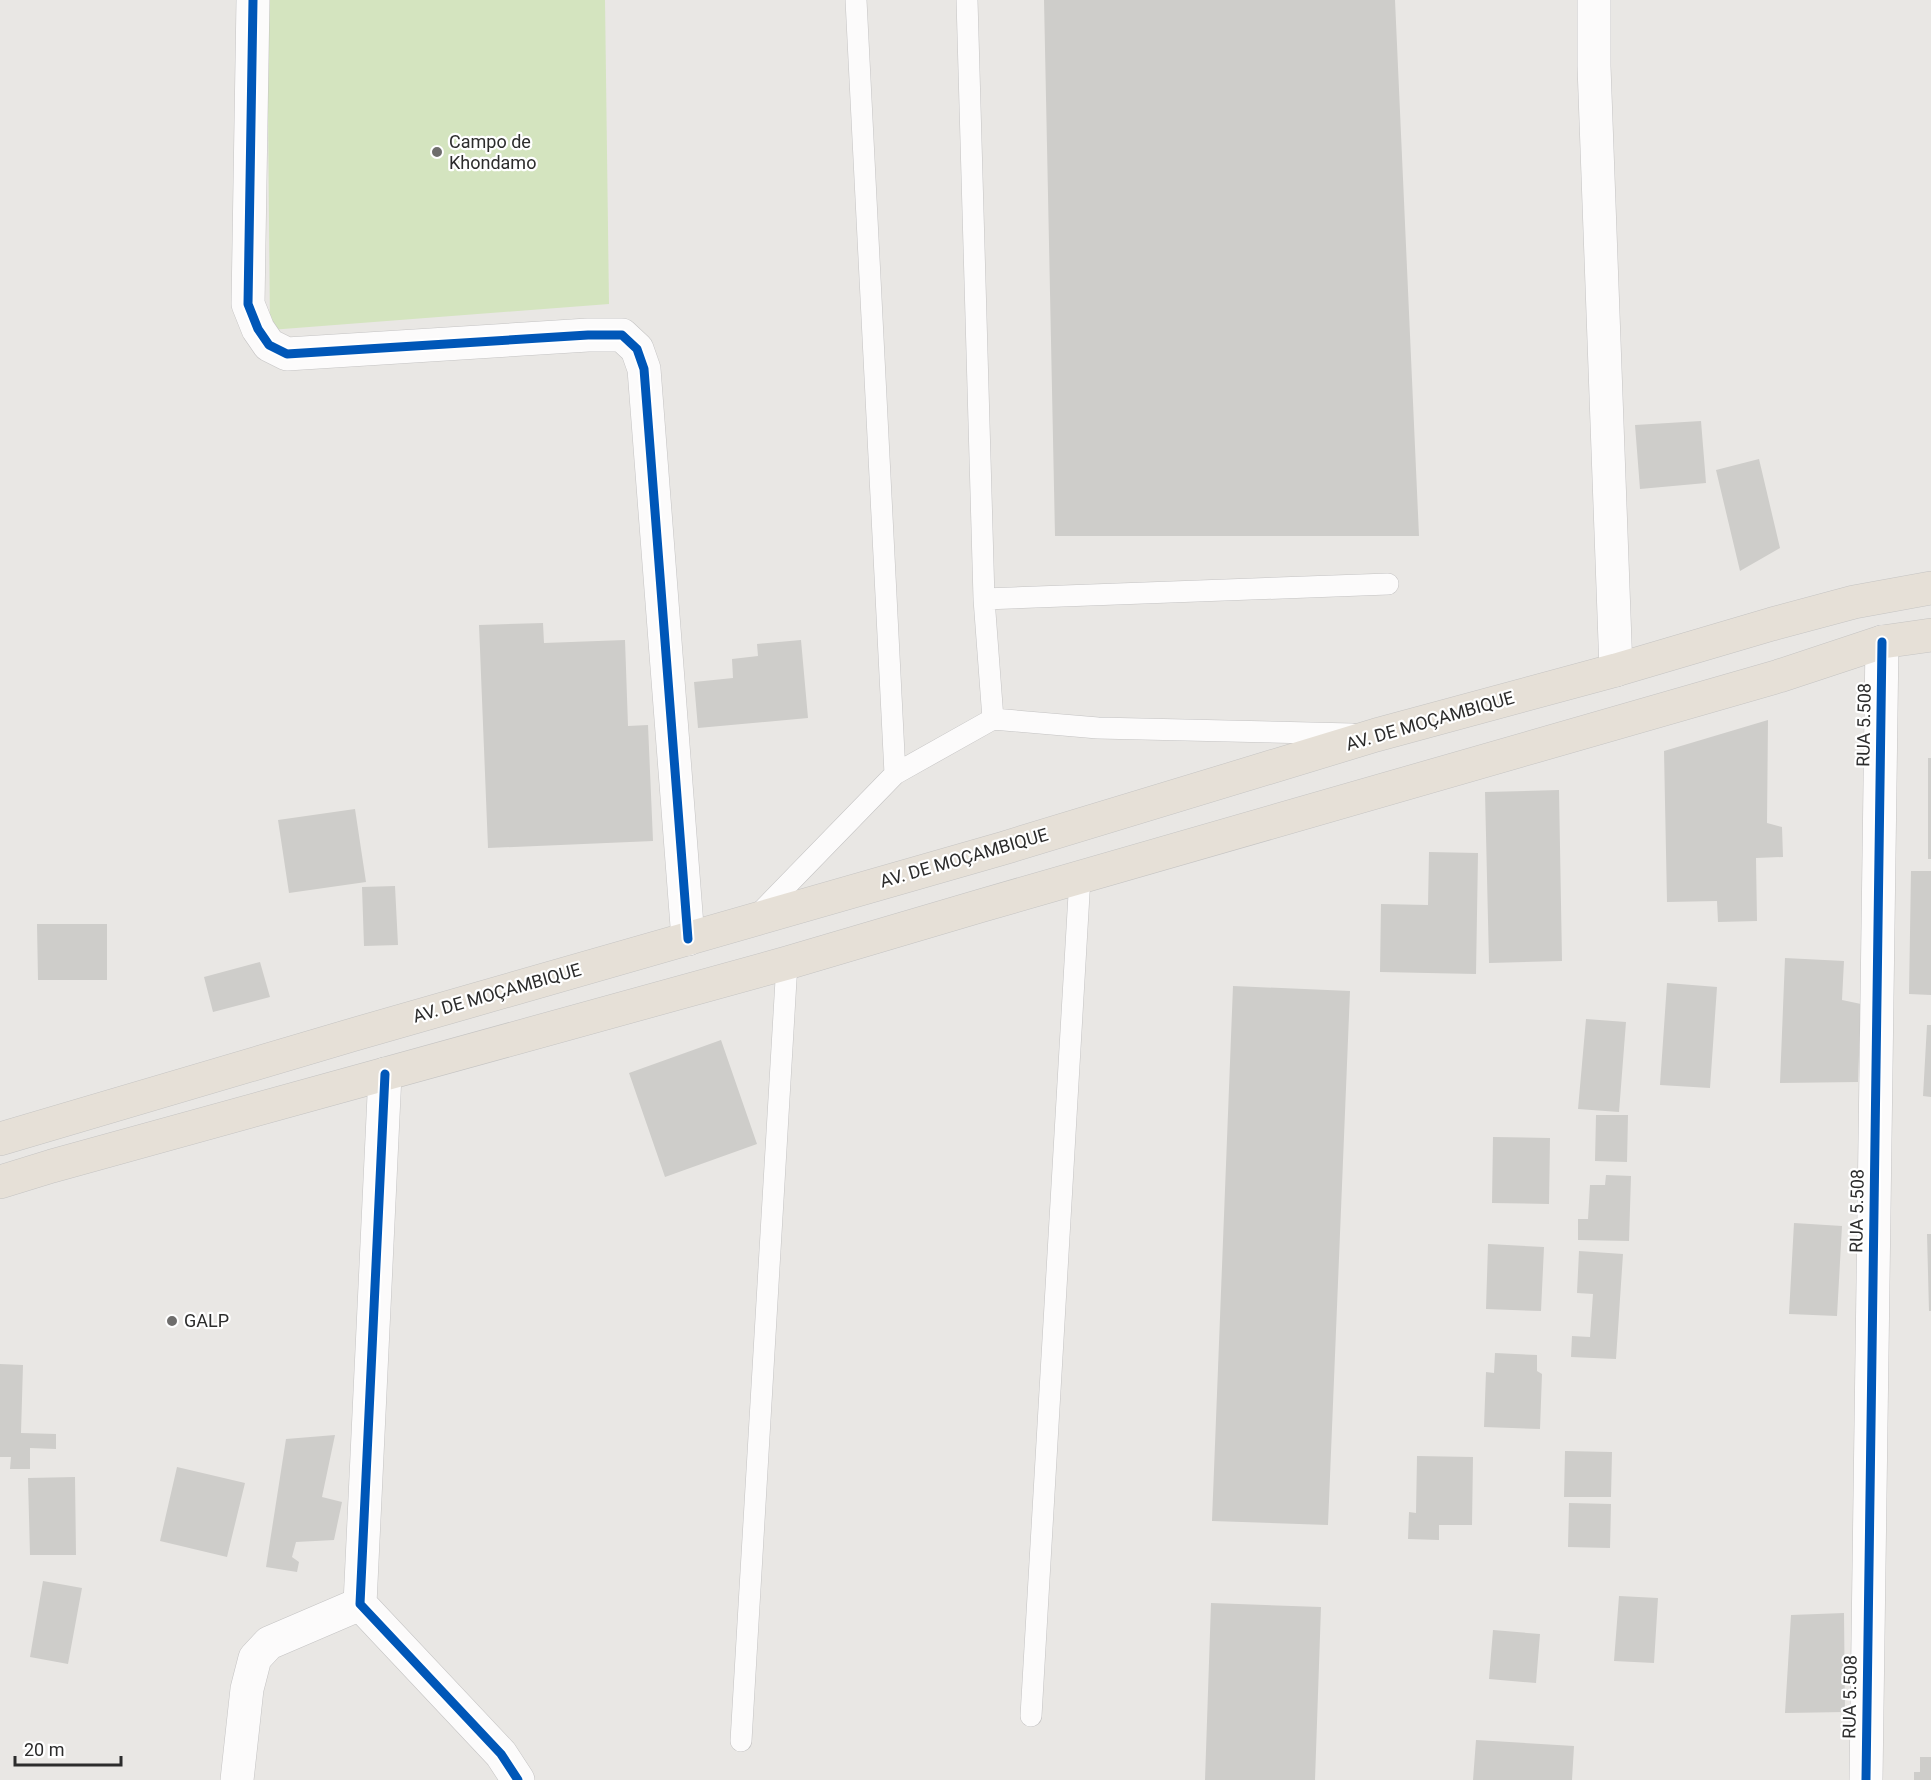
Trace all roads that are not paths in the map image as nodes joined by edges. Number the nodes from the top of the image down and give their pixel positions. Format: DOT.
graph roads {
  1 [pos="253,0"];
  2 [pos="856,0"];
  3 [pos="967,0"];
  4 [pos="1594,0"];
  5 [pos="1388,584"];
  6 [pos="1931,588"];
  7 [pos="984,599"];
  8 [pos="1931,635"];
  9 [pos="1882,642"];
  10 [pos="1616,670"];
  11 [pos="993,719"];
  12 [pos="1376,735"];
  13 [pos="895,774"];
  14 [pos="1080,877"];
  15 [pos="756,918"];
  16 [pos="688,939"];
  17 [pos="787,963"];
  18 [pos="385,1074"];
  19 [pos="0,1139"];
  20 [pos="0,1182"];
  21 [pos="360,1604"];
  22 [pos="1031,1716"];
  23 [pos="741,1741"];
  24 [pos="237,1780"];
  25 [pos="518,1780"];
  26 [pos="1866,1780"];
  1 -- 16 [label="street"];
  2 -- 13 [label="lane"];
  3 -- 7 [label="lane"];
  4 -- 10 [label="street"];
  5 -- 7 [label="lane"];
  6 -- 10 [label="highway, AV. DE MOÇAMBIQUE"];
  7 -- 11 [label="lane"];
  8 -- 9 [label="highway"];
  9 -- 14 [label="highway"];
  9 -- 26 [label="street, RUA 5.508"];
  10 -- 12 [label="highway, AV. DE MOÇAMBIQUE"];
  11 -- 12 [label="lane"];
  11 -- 13 [label="lane"];
  12 -- 15 [label="highway, AV. DE MOÇAMBIQUE"];
  13 -- 15 [label="lane"];
  14 -- 17 [label="highway"];
  14 -- 22 [label="lane"];
  15 -- 16 [label="highway, AV. DE MOÇAMBIQUE"];
  16 -- 19 [label="highway, AV. DE MOÇAMBIQUE"];
  17 -- 18 [label="highway"];
  17 -- 23 [label="lane"];
  18 -- 20 [label="highway"];
  18 -- 21 [label="street"];
  21 -- 24 [label="street"];
  21 -- 25 [label="street"];
}
